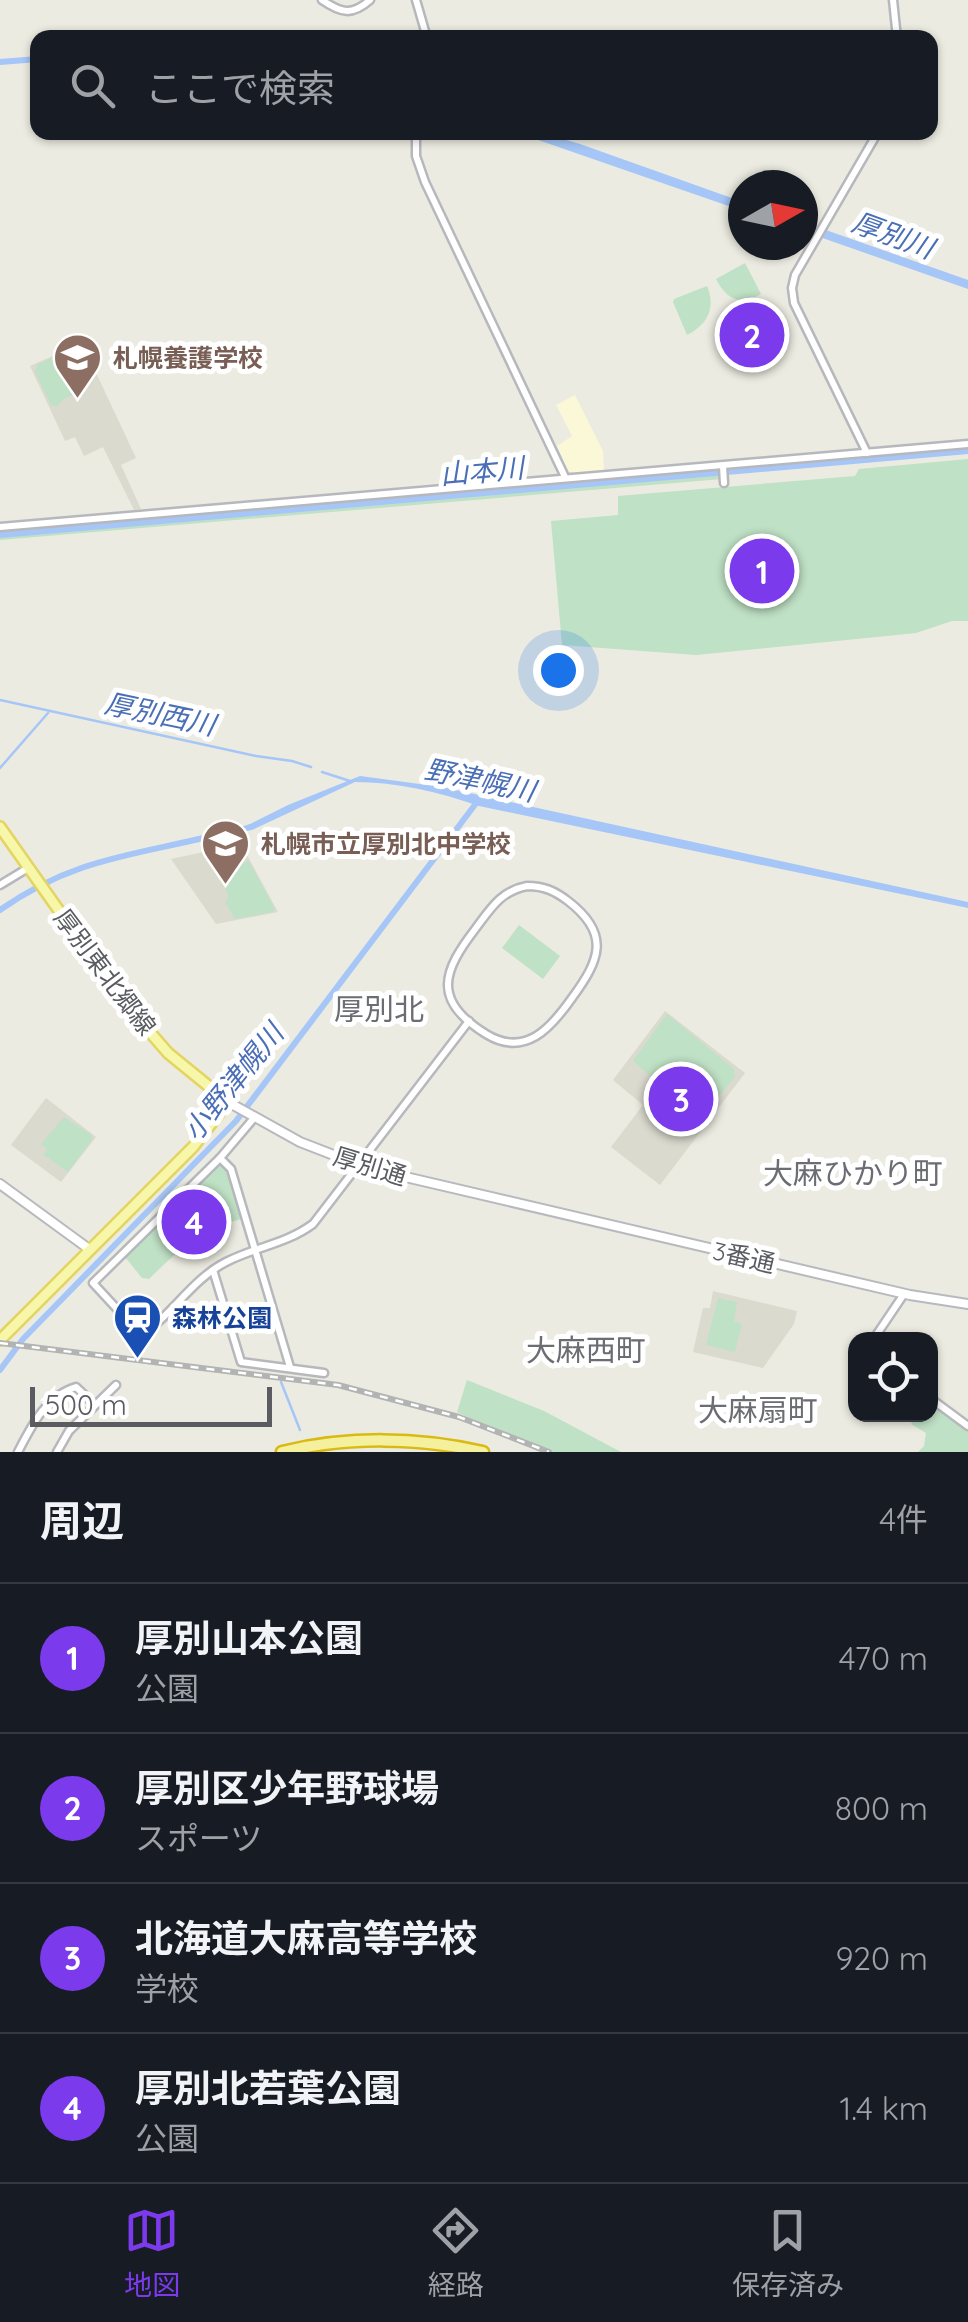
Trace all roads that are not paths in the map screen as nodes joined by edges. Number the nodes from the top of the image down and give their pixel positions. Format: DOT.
graph roads {
  1 [pos="322,0"];
  2 [pos="370,0"];
  3 [pos="416,0"];
  4 [pos="893,0"];
  5 [pos="425,30"];
  6 [pos="897,30"];
  7 [pos="416,140"];
  8 [pos="873,140"];
  9 [pos="968,444"];
  10 [pos="867,452"];
  11 [pos="565,477"];
  12 [pos="0,527"];
  13 [pos="0,826"];
  14 [pos="29,868"];
  15 [pos="0,882"];
  16 [pos="469,1021"];
  17 [pos="232,1104"];
  18 [pos="251,1116"];
  19 [pos="220,1158"];
  20 [pos="359,1166"];
  21 [pos="0,1184"];
  22 [pos="520,1205"];
  23 [pos="87,1248"];
  24 [pos="256,1250"];
  25 [pos="213,1270"];
  26 [pos="904,1294"];
  27 [pos="968,1304"];
  28 [pos="878,1332"];
  29 [pos="0,1337"];
  30 [pos="290,1366"];
  31 [pos="324,1373"];
  32 [pos="116,1385"];
  33 [pos="938,1404"];
  34 [pos="95,1405"];
  35 [pos="968,1426"];
  36 [pos="18,1452"];
  37 [pos="57,1452"];
  38 [pos="282,1452"];
  39 [pos="483,1452"];
  1 -- 2 [label="street"];
  3 -- 5 [label="street"];
  4 -- 6 [label="street"];
  7 -- 11 [label="street"];
  8 -- 10 [label="street"];
  9 -- 10 [label="street"];
  10 -- 11 [label="street"];
  11 -- 12 [label="street"];
  13 -- 14 [label="main road, 厚別東北郷線"];
  14 -- 15 [label="street"];
  14 -- 17 [label="main road, 厚別東北郷線"];
  16 -- 16 [label="street"];
  16 -- 20 [label="street"];
  17 -- 18 [label="main road, 厚別通"];
  17 -- 23 [label="main road"];
  18 -- 19 [label="street"];
  18 -- 20 [label="main road, 厚別通"];
  19 -- 24 [label="street"];
  19 -- 25 [label="street"];
  20 -- 22 [label="main road, 厚別通"];
  20 -- 24 [label="street"];
  21 -- 23 [label="main road"];
  22 -- 26 [label="main road, 3番通"];
  23 -- 29 [label="main road"];
  24 -- 25 [label="street"];
  24 -- 30 [label="street"];
  25 -- 30 [label="street"];
  26 -- 27 [label="main road, 3番通"];
  26 -- 28 [label="street"];
  30 -- 31 [label="street"];
  32 -- 34 [label="street"];
  33 -- 35 [label="street"];
  34 -- 36 [label="street"];
  34 -- 37 [label="street"];
  38 -- 39 [label="highway"];
}
